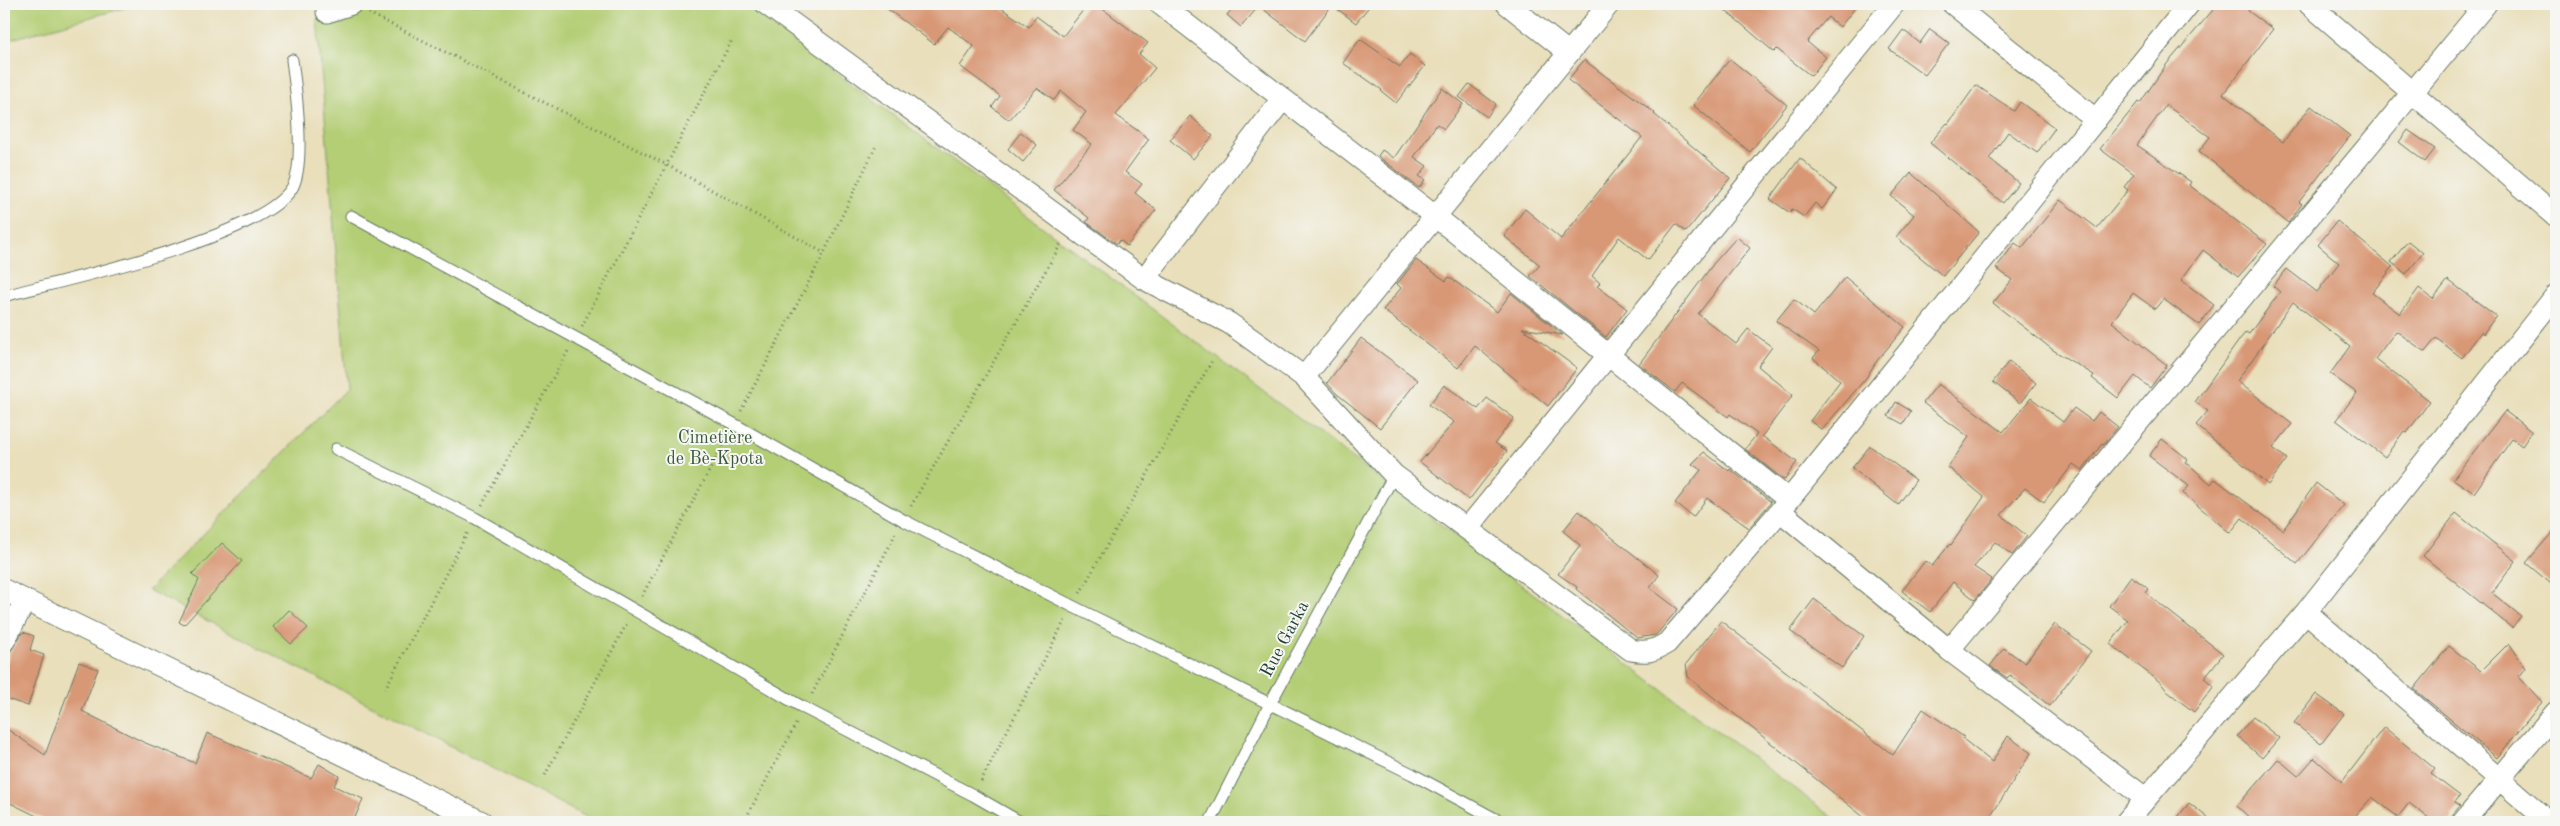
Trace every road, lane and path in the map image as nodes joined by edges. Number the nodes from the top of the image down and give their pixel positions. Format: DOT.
graph roads {
  1 [pos="351,4"];
  2 [pos="766,4"];
  3 [pos="1160,4"];
  4 [pos="1507,4"];
  5 [pos="1609,4"];
  6 [pos="1894,4"];
  7 [pos="1953,4"];
  8 [pos="2189,4"];
  9 [pos="2309,4"];
  10 [pos="2486,4"];
  11 [pos="327,12"];
  12 [pos="732,40"];
  13 [pos="1569,53"];
  14 [pos="292,60"];
  15 [pos="2413,94"];
  16 [pos="1282,100"];
  17 [pos="2096,120"];
  18 [pos="877,144"];
  19 [pos="668,165"];
  20 [pos="351,216"];
  21 [pos="2556,216"];
  22 [pos="1436,217"];
  23 [pos="824,253"];
  24 [pos="1144,279"];
  25 [pos="2556,295"];
  26 [pos="4,296"];
  27 [pos="576,337"];
  28 [pos="1608,356"];
  29 [pos="1213,359"];
  30 [pos="1304,377"];
  31 [pos="734,424"];
  32 [pos="336,449"];
  33 [pos="1394,475"];
  34 [pos="1785,506"];
  35 [pos="475,518"];
  36 [pos="1467,529"];
  37 [pos="4,590"];
  38 [pos="25,601"];
  39 [pos="1072,606"];
  40 [pos="633,611"];
  41 [pos="2306,612"];
  42 [pos="4,640"];
  43 [pos="1949,650"];
  44 [pos="385,689"];
  45 [pos="1271,702"];
  46 [pos="2556,712"];
  47 [pos="545,775"];
  48 [pos="2500,779"];
  49 [pos="973,795"];
  50 [pos="2145,798"];
  51 [pos="482,822"];
  52 [pos="1020,822"];
  53 [pos="1210,822"];
  54 [pos="1501,822"];
  55 [pos="2126,822"];
  56 [pos="2463,822"];
  57 [pos="2549,822"];
  1 -- 11 [label="street"];
  1 -- 19 [label="path"];
  2 -- 24 [label="street"];
  3 -- 16 [label="street"];
  4 -- 13 [label="street"];
  5 -- 13 [label="street"];
  6 -- 28 [label="street"];
  7 -- 17 [label="street"];
  8 -- 17 [label="street"];
  9 -- 15 [label="street"];
  10 -- 15 [label="street"];
  12 -- 19 [label="path"];
  13 -- 22 [label="street"];
  14 -- 26 [label="lane"];
  15 -- 21 [label="street"];
  15 -- 43 [label="street"];
  16 -- 22 [label="street"];
  16 -- 24 [label="street"];
  17 -- 34 [label="street"];
  18 -- 23 [label="path"];
  19 -- 23 [label="path"];
  19 -- 27 [label="path"];
  20 -- 27 [label="lane"];
  22 -- 28 [label="street"];
  22 -- 30 [label="street"];
  23 -- 31 [label="path"];
  24 -- 30 [label="street"];
  25 -- 41 [label="street"];
  27 -- 31 [label="lane"];
  27 -- 35 [label="path"];
  28 -- 34 [label="street"];
  28 -- 36 [label="street"];
  29 -- 39 [label="path"];
  30 -- 33 [label="street"];
  31 -- 39 [label="lane"];
  31 -- 40 [label="path"];
  32 -- 35 [label="lane"];
  33 -- 36 [label="street"];
  33 -- 45 [label="lane, Rue Garka"];
  34 -- 36 [label="street"];
  34 -- 43 [label="street"];
  35 -- 40 [label="lane"];
  35 -- 44 [label="path"];
  37 -- 38 [label="street"];
  38 -- 42 [label="street"];
  38 -- 51 [label="street"];
  39 -- 45 [label="lane"];
  39 -- 49 [label="path"];
  40 -- 47 [label="path"];
  40 -- 49 [label="lane"];
  41 -- 48 [label="street"];
  41 -- 50 [label="street"];
  43 -- 50 [label="street"];
  45 -- 53 [label="lane, Rue Garka"];
  45 -- 54 [label="lane"];
  46 -- 48 [label="street"];
  48 -- 56 [label="street"];
  48 -- 57 [label="street"];
  49 -- 52 [label="lane"];
  50 -- 55 [label="street"];
}
